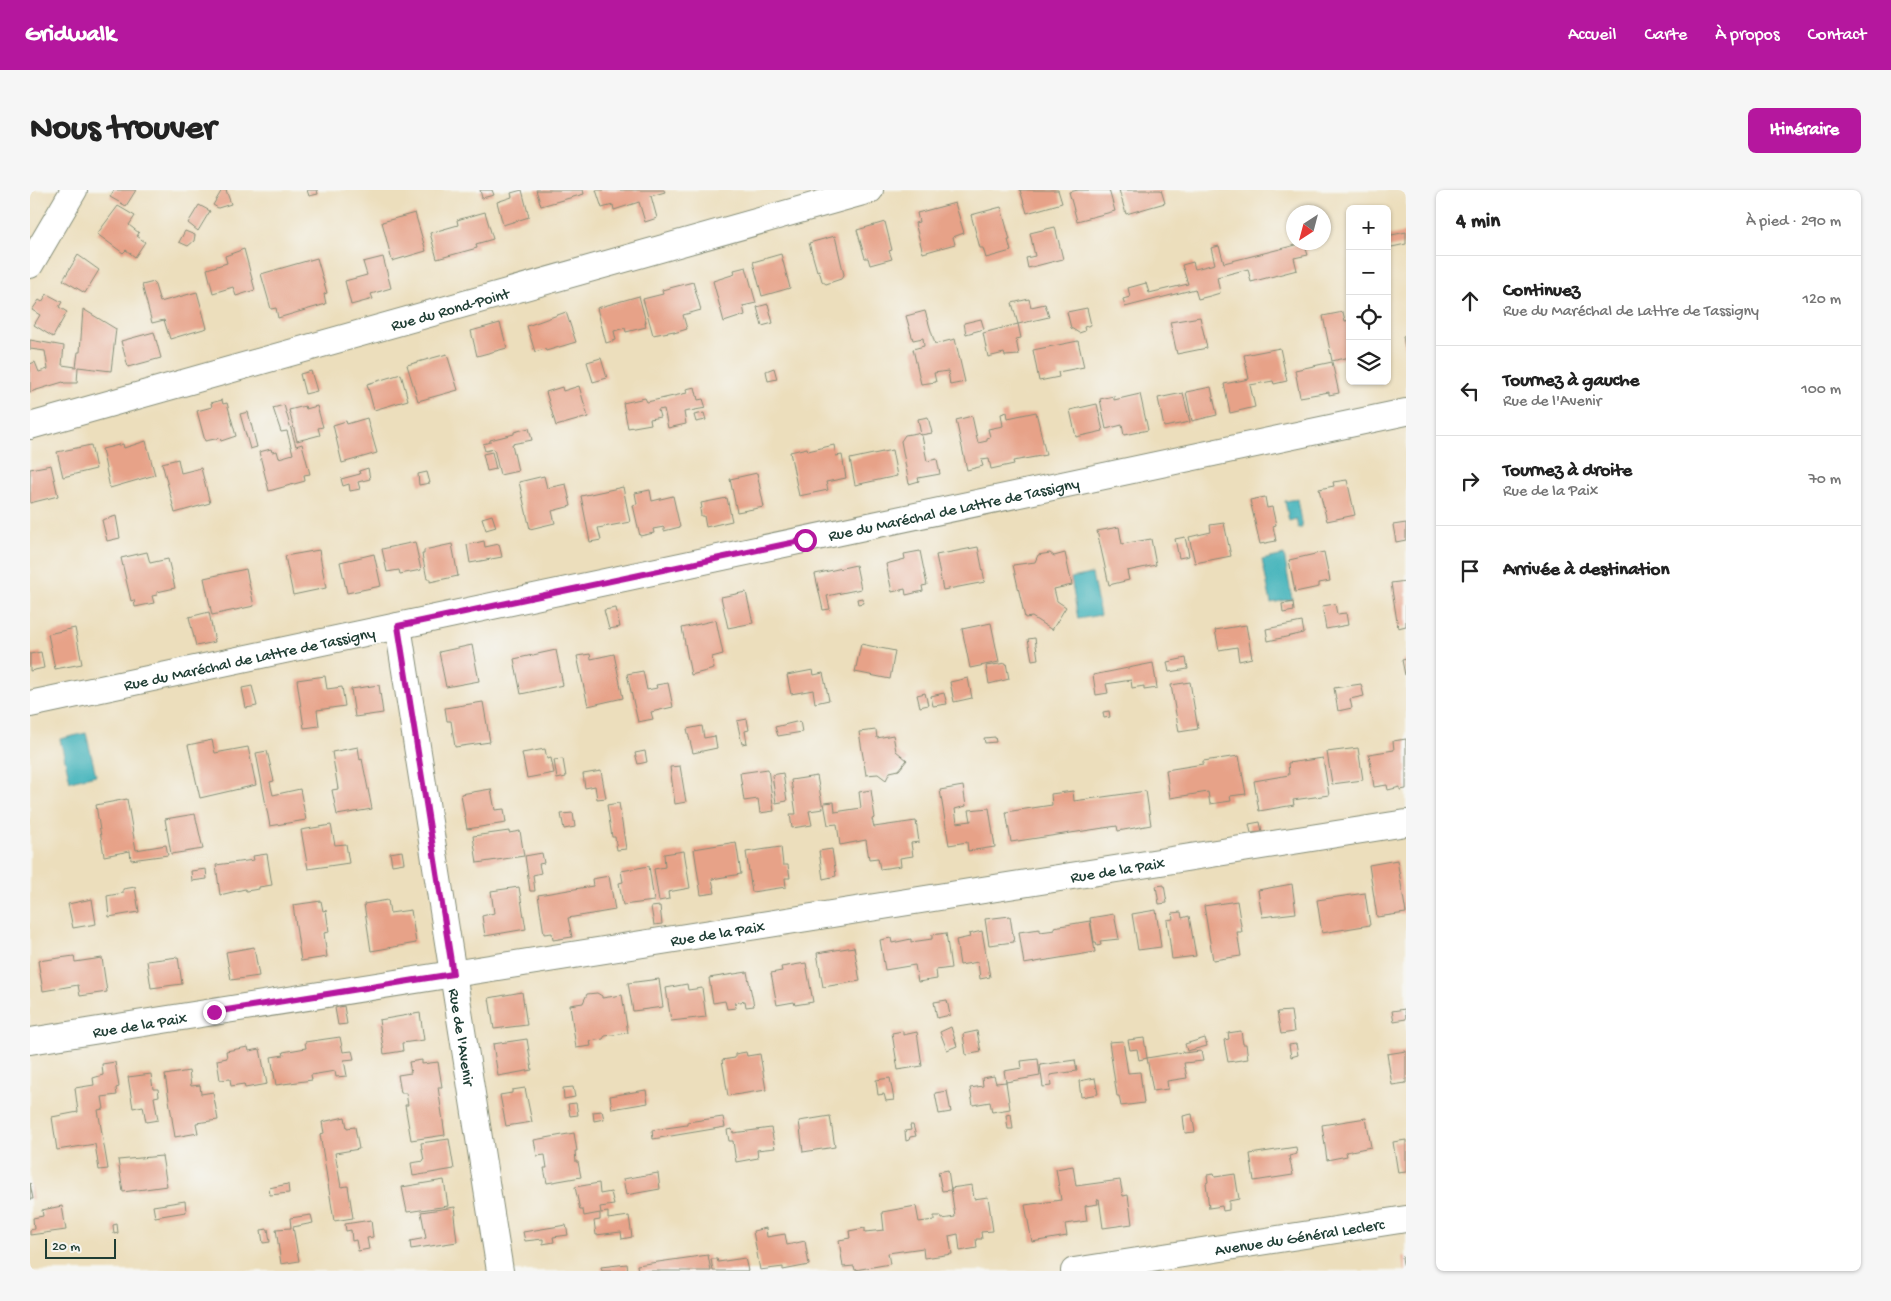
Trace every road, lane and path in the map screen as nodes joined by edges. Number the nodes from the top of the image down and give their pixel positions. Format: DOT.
graph roads {
  1 [pos="74,190"];
  2 [pos="870,190"];
  3 [pos="30,265"];
  4 [pos="1406,412"];
  5 [pos="30,426"];
  6 [pos="398,626"];
  7 [pos="30,704"];
  8 [pos="1406,823"];
  9 [pos="453,974"];
  10 [pos="30,1041"];
  11 [pos="1406,1218"];
  12 [pos="500,1271"];
  13 [pos="1074,1271"];
  1 -- 3 [label="street"];
  2 -- 5 [label="street, Rue du Rond-Point"];
  4 -- 6 [label="street, Rue du Maréchal de Lattre de Tassigny"];
  6 -- 7 [label="street, Rue du Maréchal de Lattre de Tassigny"];
  6 -- 9 [label="street, Rue de l'Avenir"];
  8 -- 9 [label="street, Rue de la Paix"];
  9 -- 10 [label="street, Rue de la Paix"];
  9 -- 12 [label="street, Rue de l'Avenir"];
  11 -- 13 [label="street, Avenue du Général Leclerc"];
}
